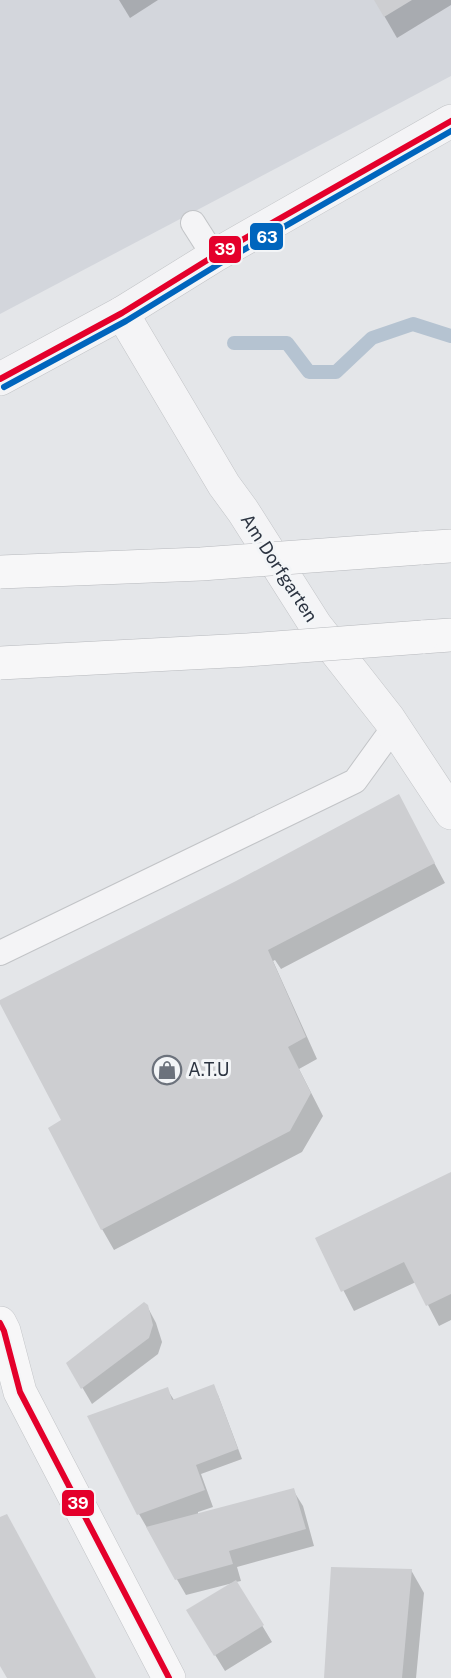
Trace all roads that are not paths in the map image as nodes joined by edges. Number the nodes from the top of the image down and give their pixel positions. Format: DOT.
graph roads {
  1 [pos="451,121"];
  2 [pos="193,224"];
  3 [pos="214,256"];
  4 [pos="122,313"];
  5 [pos="3,371"];
  6 [pos="435,547"];
  7 [pos="0,572"];
  8 [pos="436,636"];
  9 [pos="0,663"];
  10 [pos="394,727"];
  11 [pos="451,813"];
  12 [pos="0,953"];
  13 [pos="0,1323"];
  14 [pos="10,1383"];
  15 [pos="169,1678"];
  1 -- 3 [label="street"];
  2 -- 3 [label="lane"];
  3 -- 4 [label="street"];
  4 -- 5 [label="street"];
  4 -- 10 [label="street, Am Dorfgarten"];
  6 -- 7 [label="main road, bridge"];
  8 -- 9 [label="main road, bridge"];
  10 -- 11 [label="street, Am Dorfgarten"];
  10 -- 12 [label="lane"];
  13 -- 14 [label="main road"];
  14 -- 15 [label="main road"];
}
